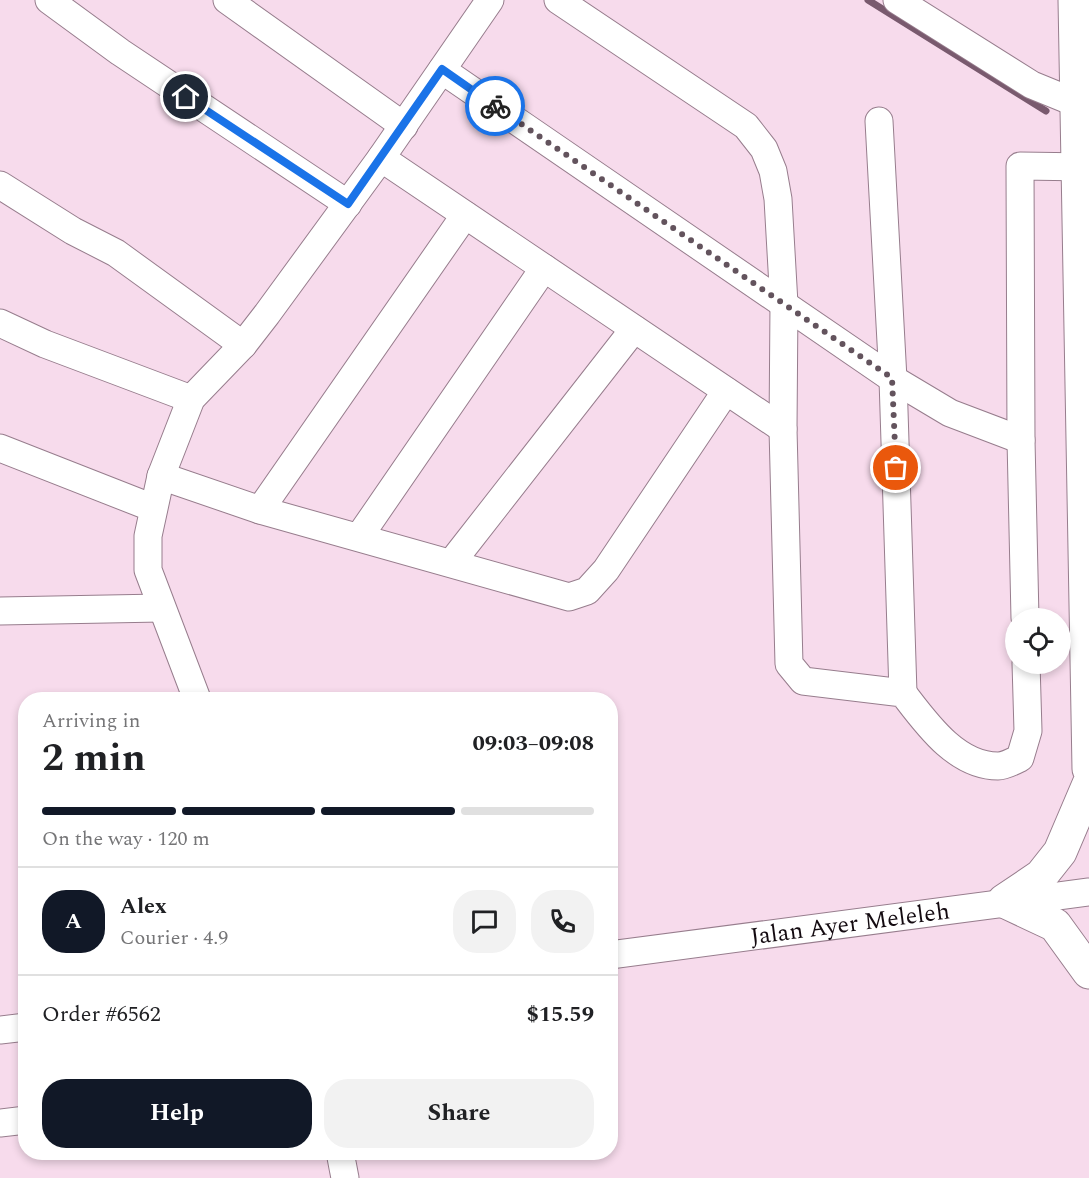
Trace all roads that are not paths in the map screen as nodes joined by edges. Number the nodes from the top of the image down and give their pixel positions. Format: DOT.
graph roads {
  1 [pos="49,0"];
  2 [pos="227,0"];
  3 [pos="558,0"];
  4 [pos="897,0"];
  5 [pos="1075,0"];
  6 [pos="481,3"];
  7 [pos="442,69"];
  8 [pos="1076,103"];
  9 [pos="879,121"];
  10 [pos="404,126"];
  11 [pos="381,158"];
  12 [pos="1082,167"];
  13 [pos="0,185"];
  14 [pos="348,204"];
  15 [pos="465,215"];
  16 [pos="544,268"];
  17 [pos="784,304"];
  18 [pos="0,323"];
  19 [pos="634,329"];
  20 [pos="243,345"];
  21 [pos="892,378"];
  22 [pos="726,391"];
  23 [pos="191,399"];
  24 [pos="783,429"];
  25 [pos="1021,440"];
  26 [pos="0,448"];
  27 [pos="160,476"];
  28 [pos="153,508"];
  29 [pos="260,510"];
  30 [pos="359,537"];
  31 [pos="452,562"];
  32 [pos="161,608"];
  33 [pos="1025,608"];
  34 [pos="0,611"];
  35 [pos="1026,674"];
  36 [pos="194,692"];
  37 [pos="903,693"];
  38 [pos="1089,769"];
  39 [pos="1089,784"];
  40 [pos="1089,892"];
  41 [pos="1004,901"];
  42 [pos="618,949"];
  43 [pos="1089,972"];
  44 [pos="18,1028"];
  45 [pos="0,1030"];
  46 [pos="18,1121"];
  47 [pos="0,1123"];
  48 [pos="342,1160"];
  49 [pos="345,1178"];
  1 -- 14 [label="street"];
  2 -- 10 [label="street"];
  3 -- 17 [label="street"];
  4 -- 8 [label="street"];
  5 -- 8 [label="highway"];
  6 -- 7 [label="street"];
  7 -- 10 [label="street"];
  7 -- 17 [label="street"];
  8 -- 12 [label="highway"];
  9 -- 21 [label="street"];
  10 -- 11 [label="street"];
  11 -- 14 [label="street"];
  11 -- 15 [label="street"];
  12 -- 25 [label="street"];
  12 -- 38 [label="highway"];
  13 -- 20 [label="street"];
  14 -- 20 [label="street"];
  15 -- 16 [label="street"];
  15 -- 29 [label="street"];
  16 -- 19 [label="street"];
  16 -- 30 [label="street"];
  17 -- 21 [label="street"];
  17 -- 24 [label="street"];
  18 -- 23 [label="street"];
  19 -- 22 [label="street"];
  19 -- 31 [label="street"];
  20 -- 23 [label="street"];
  21 -- 25 [label="street"];
  21 -- 37 [label="street"];
  22 -- 24 [label="street"];
  22 -- 31 [label="street"];
  23 -- 27 [label="street"];
  24 -- 37 [label="street"];
  25 -- 33 [label="street"];
  26 -- 28 [label="street"];
  27 -- 28 [label="street"];
  27 -- 29 [label="street"];
  28 -- 32 [label="street"];
  29 -- 30 [label="street"];
  30 -- 31 [label="street"];
  32 -- 34 [label="street"];
  32 -- 36 [label="street"];
  35 -- 37 [label="street"];
  39 -- 41 [label="highway"];
  40 -- 41 [label="street, Jalan Ayer Meleleh"];
  41 -- 42 [label="street, Jalan Ayer Meleleh"];
  41 -- 43 [label="highway"];
  44 -- 45 [label="street"];
  46 -- 47 [label="street"];
  48 -- 49 [label="street"];
}
